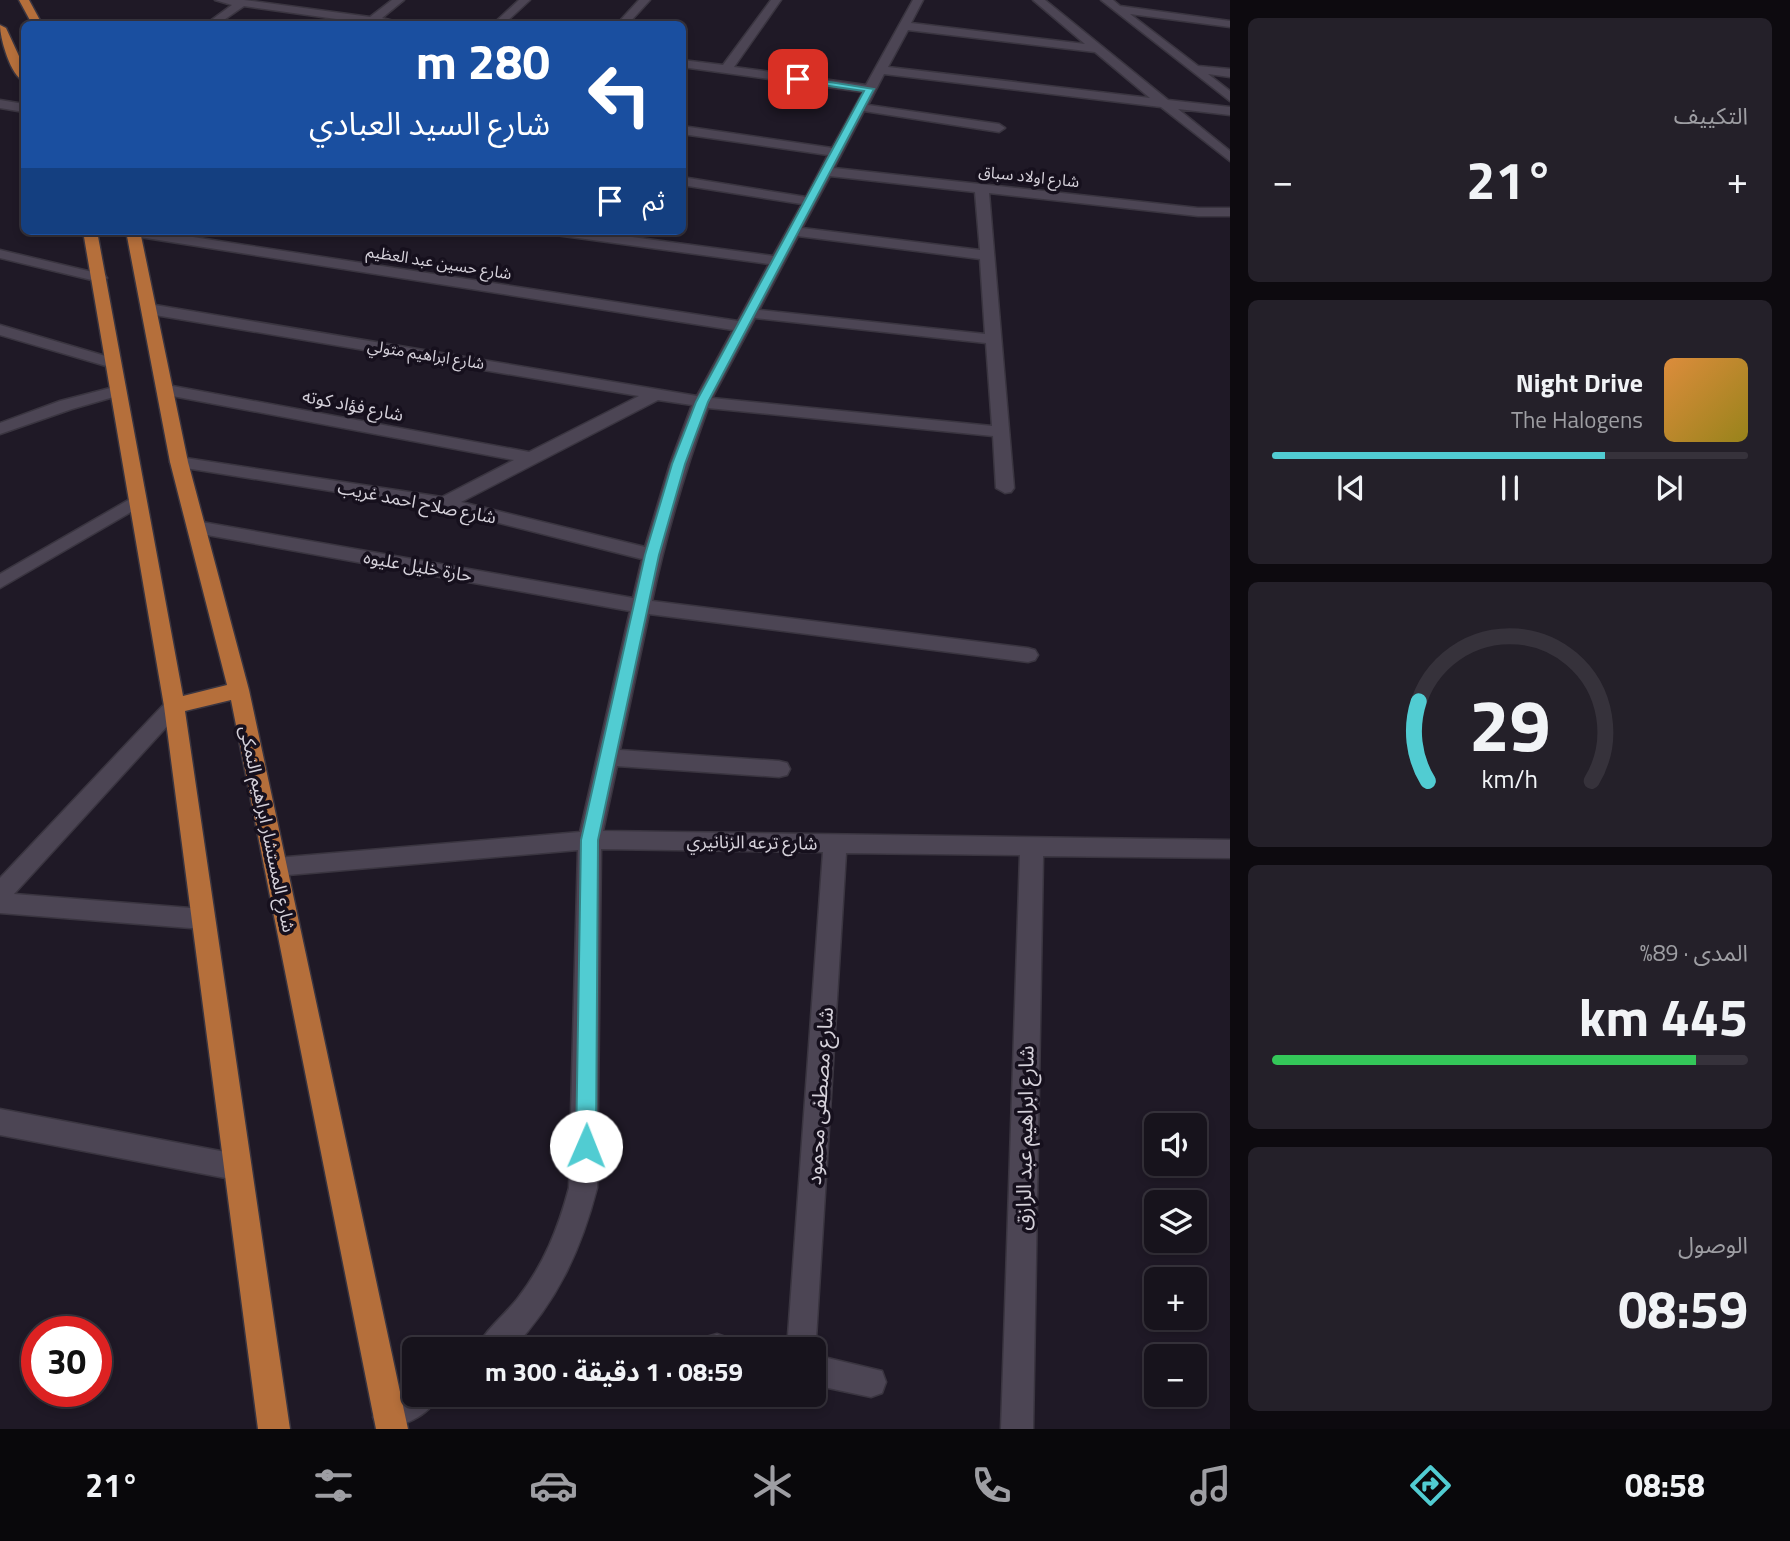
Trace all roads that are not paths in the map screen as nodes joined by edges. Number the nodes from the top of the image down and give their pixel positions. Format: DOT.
graph roads {
  1 [pos="24,0"];
  2 [pos="220,0"];
  3 [pos="399,0"];
  4 [pos="525,0"];
  5 [pos="645,0"];
  6 [pos="776,0"];
  7 [pos="918,0"];
  8 [pos="1038,0"];
  9 [pos="1106,0"];
  10 [pos="242,3"];
  11 [pos="274,3"];
  12 [pos="1118,9"];
  13 [pos="326,16"];
  14 [pos="35,21"];
  15 [pos="215,21"];
  16 [pos="320,21"];
  17 [pos="372,21"];
  18 [pos="501,21"];
  19 [pos="625,21"];
  20 [pos="1230,24"];
  21 [pos="904,26"];
  22 [pos="0,28"];
  23 [pos="1098,49"];
  24 [pos="686,64"];
  25 [pos="726,69"];
  26 [pos="1194,69"];
  27 [pos="880,70"];
  28 [pos="21,72"];
  29 [pos="1230,73"];
  30 [pos="870,89"];
  31 [pos="1230,97"];
  32 [pos="1164,103"];
  33 [pos="0,104"];
  34 [pos="860,107"];
  35 [pos="21,108"];
  36 [pos="1230,111"];
  37 [pos="999,128"];
  38 [pos="686,131"];
  39 [pos="835,152"];
  40 [pos="1230,157"];
  41 [pos="824,171"];
  42 [pos="686,182"];
  43 [pos="982,188"];
  44 [pos="808,201"];
  45 [pos="1230,212"];
  46 [pos="792,231"];
  47 [pos="91,235"];
  48 [pos="134,235"];
  49 [pos="161,235"];
  50 [pos="585,235"];
  51 [pos="0,254"];
  52 [pos="986,255"];
  53 [pos="776,261"];
  54 [pos="100,278"];
  55 [pos="149,309"];
  56 [pos="744,319"];
  57 [pos="0,330"];
  58 [pos="993,339"];
  59 [pos="113,363"];
  60 [pos="167,390"];
  61 [pos="118,391"];
  62 [pos="658,393"];
  63 [pos="702,402"];
  64 [pos="0,429"];
  65 [pos="1000,432"];
  66 [pos="531,458"];
  67 [pos="179,462"];
  68 [pos="1005,488"];
  69 [pos="138,501"];
  70 [pos="444,503"];
  71 [pos="196,527"];
  72 [pos="652,555"];
  73 [pos="1,580"];
  74 [pos="640,606"];
  75 [pos="1028,655"];
  76 [pos="239,690"];
  77 [pos="174,706"];
  78 [pos="606,757"];
  79 [pos="779,769"];
  80 [pos="590,840"];
  81 [pos="835,844"];
  82 [pos="1031,846"];
  83 [pos="1230,849"];
  84 [pos="276,867"];
  85 [pos="0,894"];
  86 [pos="0,903"];
  87 [pos="203,919"];
  88 [pos="0,1122"];
  89 [pos="236,1167"];
  90 [pos="504,1337"];
  91 [pos="803,1337"];
  92 [pos="826,1373"];
  93 [pos="871,1382"];
  94 [pos="409,1407"];
  95 [pos="391,1423"];
  96 [pos="274,1429"];
  97 [pos="1017,1429"];
  1 -- 14 [label="main road"];
  2 -- 10 [label="street"];
  3 -- 17 [label="street"];
  4 -- 18 [label="street"];
  5 -- 19 [label="street"];
  6 -- 25 [label="street"];
  7 -- 21 [label="street"];
  8 -- 23 [label="street"];
  9 -- 12 [label="street"];
  10 -- 11 [label="street"];
  10 -- 15 [label="street"];
  11 -- 13 [label="street"];
  12 -- 20 [label="street"];
  12 -- 26 [label="street"];
  13 -- 16 [label="street"];
  13 -- 17 [label="street"];
  21 -- 23 [label="street"];
  21 -- 27 [label="street"];
  22 -- 28 [label="main road"];
  23 -- 32 [label="street"];
  24 -- 25 [label="street"];
  25 -- 30 [label="street"];
  26 -- 29 [label="street"];
  26 -- 31 [label="street"];
  27 -- 30 [label="street"];
  27 -- 32 [label="street"];
  30 -- 34 [label="street"];
  32 -- 36 [label="street"];
  32 -- 40 [label="street"];
  33 -- 35 [label="street"];
  34 -- 37 [label="street"];
  34 -- 39 [label="street"];
  38 -- 39 [label="street"];
  39 -- 41 [label="street"];
  41 -- 43 [label="street, شارع اولاد سباق"];
  41 -- 44 [label="street"];
  42 -- 44 [label="street"];
  43 -- 45 [label="street, شارع اولاد سباق"];
  43 -- 52 [label="street"];
  44 -- 46 [label="street"];
  46 -- 52 [label="street"];
  46 -- 53 [label="street"];
  47 -- 54 [label="main road"];
  48 -- 55 [label="main road, شارع المستشار ابراهيم النمكى"];
  49 -- 56 [label="street, شارع حسين عبد العظيم"];
  50 -- 53 [label="street"];
  51 -- 54 [label="street"];
  52 -- 58 [label="street"];
  53 -- 56 [label="street"];
  54 -- 59 [label="main road"];
  55 -- 60 [label="main road, شارع المستشار ابراهيم النمكى"];
  55 -- 62 [label="street, شارع ابراهيم متولي"];
  56 -- 58 [label="street, شارع حسين عبد العظيم"];
  56 -- 63 [label="street"];
  57 -- 59 [label="street"];
  58 -- 65 [label="street"];
  59 -- 61 [label="main road"];
  60 -- 66 [label="street, شارع فؤاد كوته"];
  60 -- 67 [label="main road, شارع المستشار ابراهيم النمكى"];
  61 -- 64 [label="street"];
  61 -- 69 [label="main road"];
  62 -- 63 [label="street, شارع ابراهيم متولي"];
  62 -- 66 [label="street"];
  63 -- 65 [label="street, شارع ابراهيم متولي"];
  63 -- 72 [label="street"];
  65 -- 68 [label="street"];
  66 -- 70 [label="street"];
  67 -- 70 [label="street, شارع صلاح احمد غريب"];
  67 -- 71 [label="main road, شارع المستشار ابراهيم النمكى"];
  69 -- 73 [label="street"];
  69 -- 77 [label="main road"];
  70 -- 72 [label="street, شارع صلاح احمد غريب"];
  71 -- 74 [label="street, حارة خليل عليوه"];
  71 -- 76 [label="main road, شارع المستشار ابراهيم النمكى"];
  72 -- 74 [label="street"];
  74 -- 75 [label="street, حارة خليل عليوه"];
  74 -- 78 [label="street"];
  76 -- 77 [label="main road"];
  76 -- 84 [label="main road, شارع المستشار ابراهيم النمكى"];
  77 -- 85 [label="street"];
  77 -- 87 [label="main road"];
  78 -- 79 [label="street"];
  78 -- 80 [label="street"];
  80 -- 81 [label="street, شارع ترعه الزنانيري"];
  80 -- 84 [label="street, شارع ترعه الزنانيري"];
  80 -- 90 [label="street"];
  81 -- 82 [label="street, شارع ترعه الزنانيري"];
  81 -- 91 [label="street, شارع مصطفى محمود"];
  82 -- 83 [label="street, شارع ترعه الزنانيري"];
  82 -- 97 [label="street, شارع ابراهيم عبد الرازق"];
  84 -- 95 [label="main road, شارع المستشار ابراهيم النمكى"];
  86 -- 87 [label="street"];
  87 -- 89 [label="main road"];
  88 -- 89 [label="street"];
  89 -- 96 [label="main road"];
  92 -- 93 [label="street"];
  94 -- 95 [label="street"];
}
